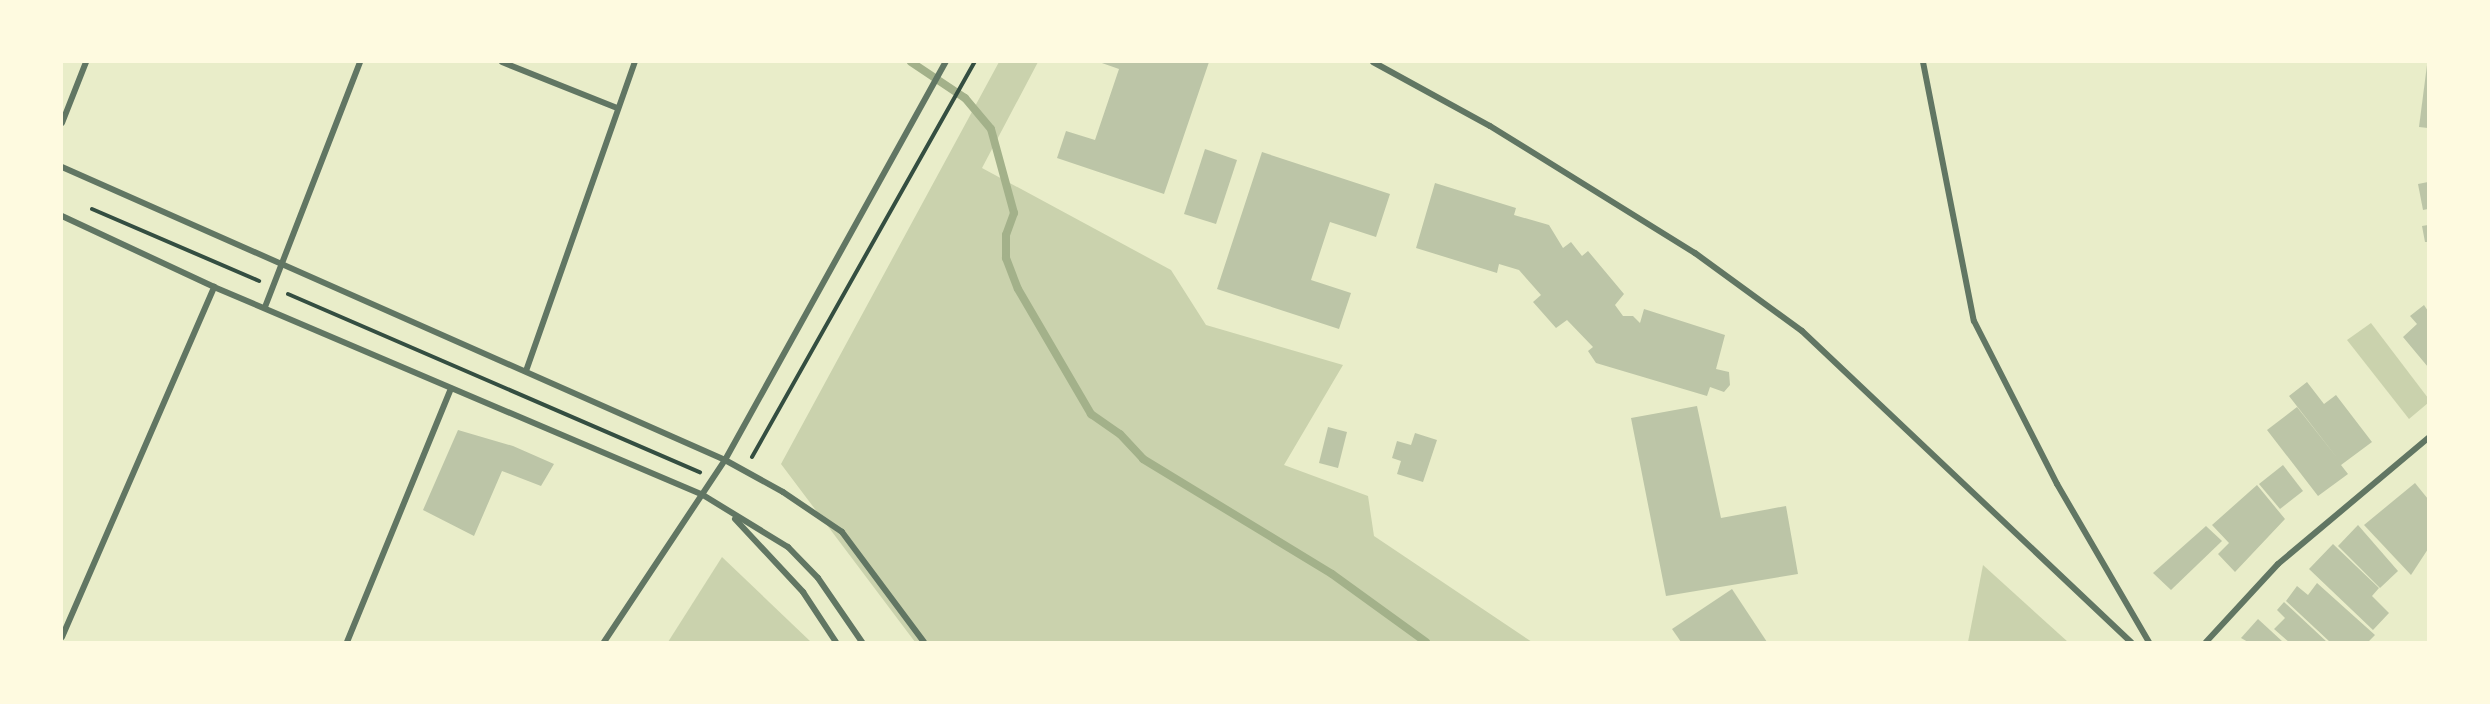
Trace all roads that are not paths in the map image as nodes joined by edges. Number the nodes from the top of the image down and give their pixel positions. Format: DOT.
graph roads {
  1 [pos="86,62"];
  2 [pos="360,62"];
  3 [pos="502,62"];
  4 [pos="635,62"];
  5 [pos="946,62"];
  6 [pos="1373,62"];
  7 [pos="1923,62"];
  8 [pos="617,108"];
  9 [pos="62,123"];
  10 [pos="62,167"];
  11 [pos="62,216"];
  12 [pos="282,264"];
  13 [pos="214,287"];
  14 [pos="265,308"];
  15 [pos="526,371"];
  16 [pos="451,389"];
  17 [pos="2428,438"];
  18 [pos="725,460"];
  19 [pos="703,495"];
  20 [pos="730,514"];
  21 [pos="62,637"];
  22 [pos="346,642"];
  23 [pos="604,642"];
  24 [pos="836,642"];
  25 [pos="862,642"];
  26 [pos="924,642"];
  27 [pos="2131,642"];
  28 [pos="2149,642"];
  29 [pos="2206,642"];
  1 -- 9 [label="street"];
  2 -- 12 [label="street"];
  3 -- 8 [label="street"];
  4 -- 8 [label="street"];
  5 -- 18 [label="street"];
  6 -- 27 [label="street"];
  7 -- 28 [label="street"];
  8 -- 15 [label="street"];
  10 -- 12 [label="street"];
  11 -- 13 [label="street"];
  12 -- 14 [label="street"];
  12 -- 15 [label="street"];
  13 -- 14 [label="street"];
  13 -- 21 [label="street"];
  14 -- 16 [label="street"];
  15 -- 18 [label="street"];
  16 -- 19 [label="street"];
  16 -- 22 [label="street"];
  17 -- 29 [label="street"];
  18 -- 19 [label="street"];
  18 -- 26 [label="street"];
  19 -- 20 [label="street"];
  19 -- 23 [label="street"];
  20 -- 24 [label="street"];
  20 -- 25 [label="street"];
}
